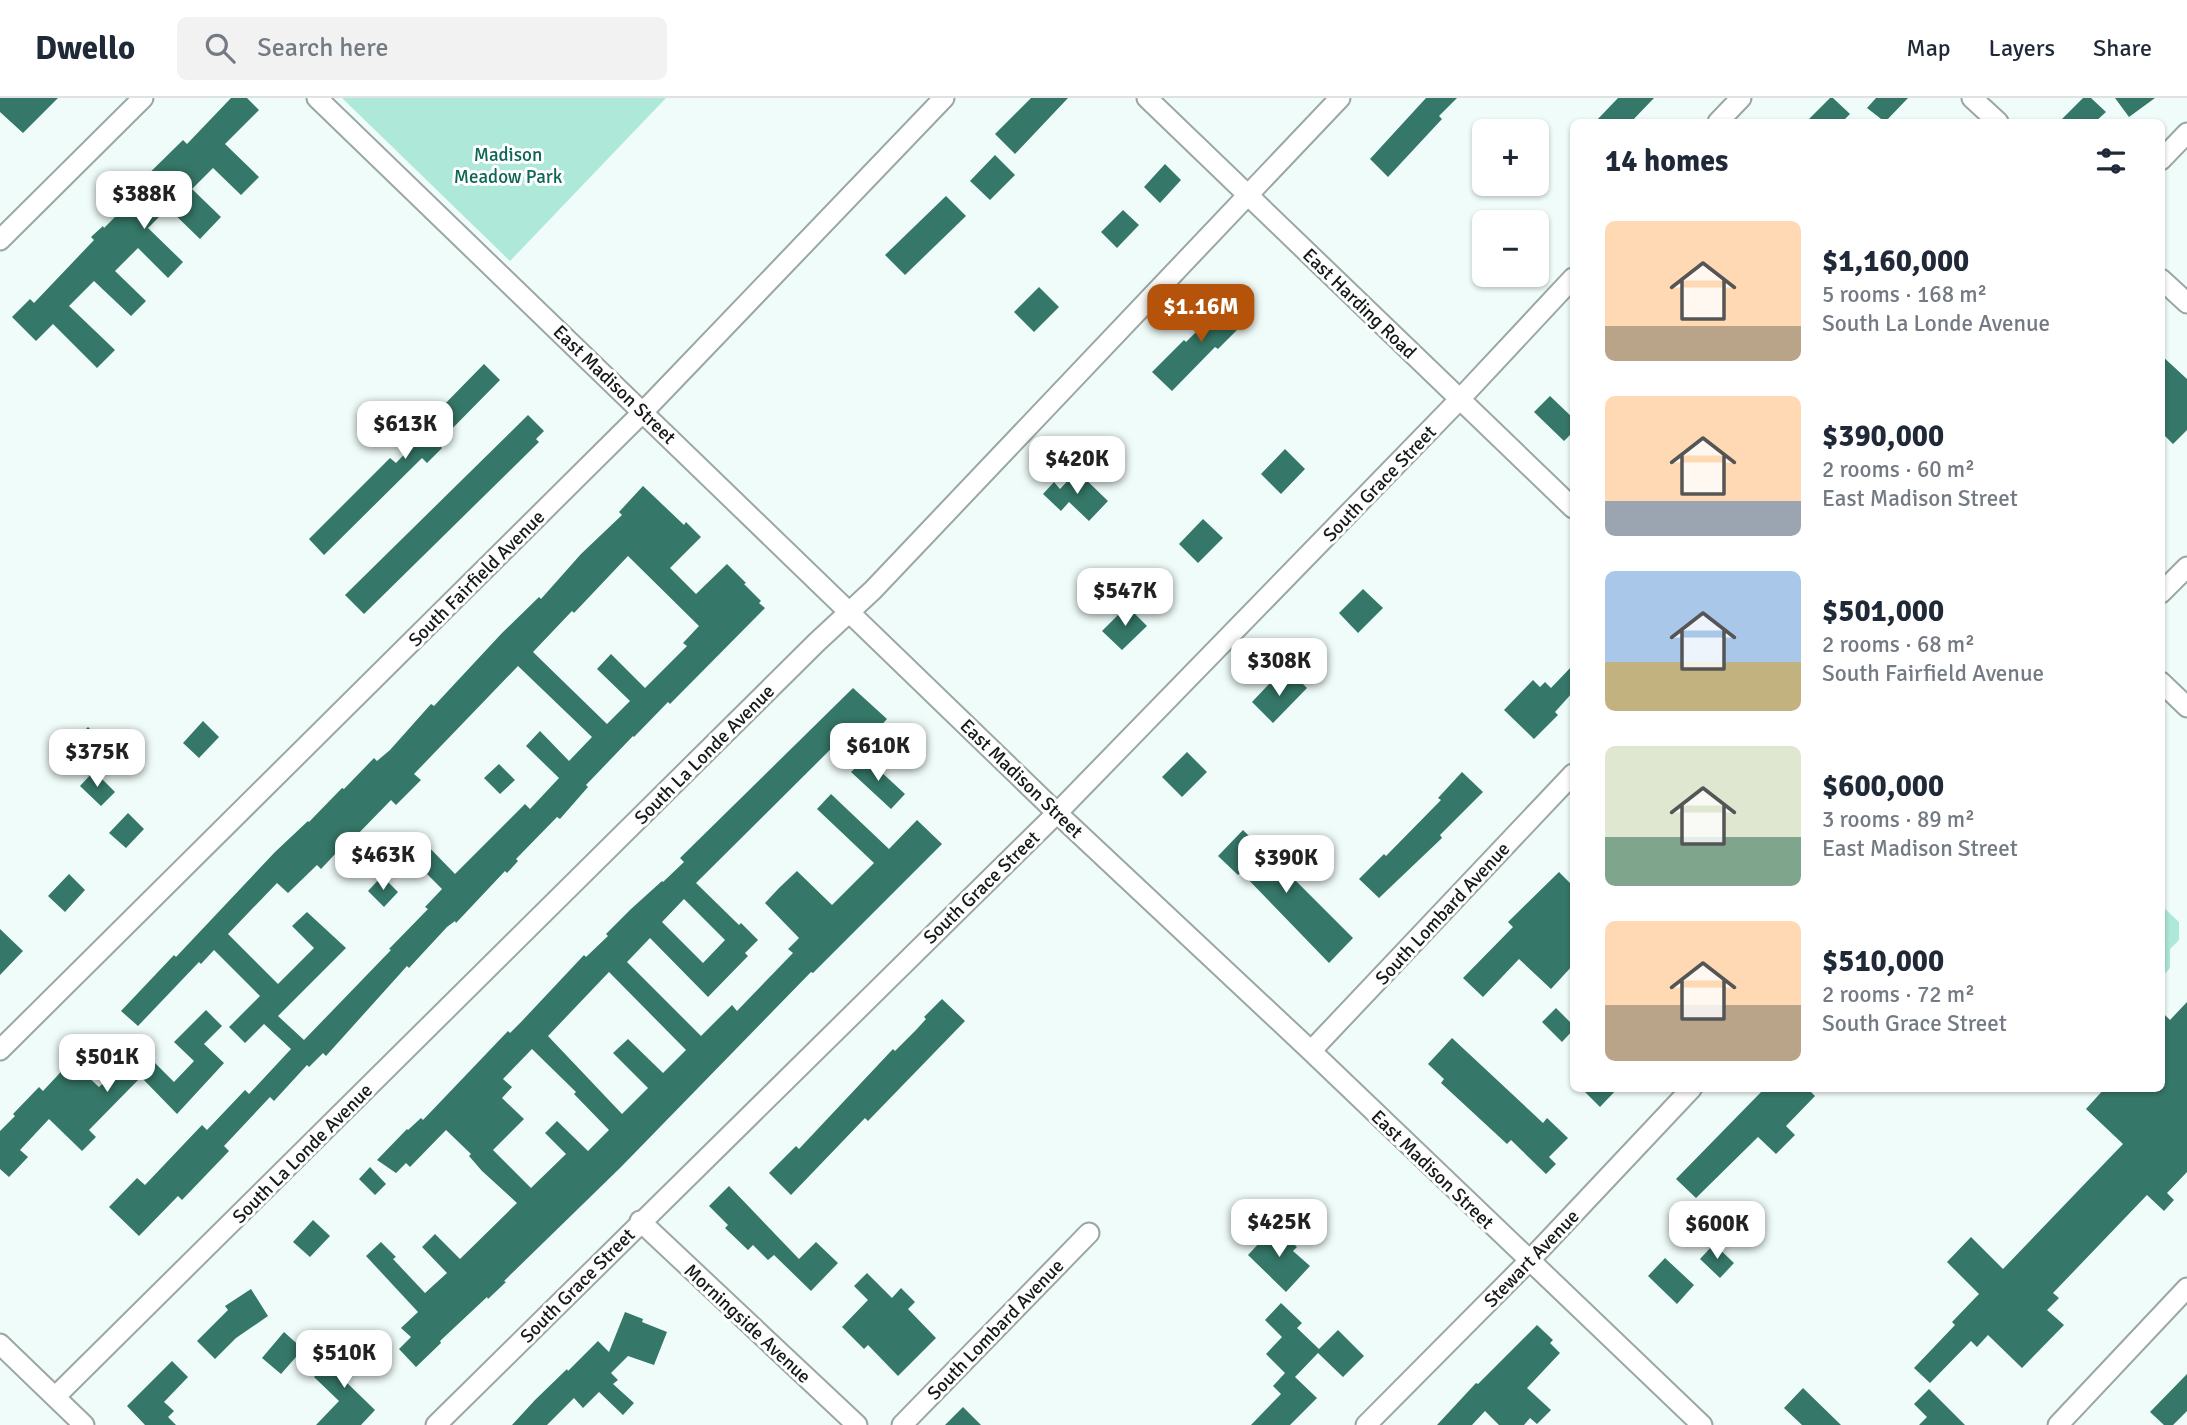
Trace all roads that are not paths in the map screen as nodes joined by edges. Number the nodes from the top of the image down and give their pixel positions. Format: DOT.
graph roads {
  1 [pos="143,98"];
  2 [pos="317,98"];
  3 [pos="944,98"];
  4 [pos="1147,98"];
  5 [pos="1340,98"];
  6 [pos="1741,98"];
  7 [pos="1972,98"];
  8 [pos="1721,119"];
  9 [pos="1994,119"];
  10 [pos="2187,134"];
  11 [pos="2165,156"];
  12 [pos="1248,194"];
  13 [pos="0,240"];
  14 [pos="1570,281"];
  15 [pos="2165,283"];
  16 [pos="2187,303"];
  17 [pos="1460,399"];
  18 [pos="643,412"];
  19 [pos="1570,505"];
  20 [pos="2187,567"];
  21 [pos="2165,589"];
  22 [pos="850,610"];
  23 [pos="2165,686"];
  24 [pos="2187,707"];
  25 [pos="1570,777"];
  26 [pos="1057,813"];
  27 [pos="0,1050"];
  28 [pos="1311,1051"];
  29 [pos="1688,1092"];
  30 [pos="640,1221"];
  31 [pos="1089,1233"];
  32 [pos="1529,1261"];
  33 [pos="2187,1288"];
  34 [pos="0,1344"];
  35 [pos="55,1397"];
  36 [pos="84,1425"];
  37 [pos="436,1425"];
  38 [pos="857,1425"];
  39 [pos="902,1425"];
  40 [pos="1366,1425"];
  41 [pos="1702,1425"];
  42 [pos="2058,1425"];
  1 -- 13 [label="street"];
  2 -- 18 [label="street, East Madison Street"];
  3 -- 18 [label="street, South Fairfield Avenue"];
  4 -- 12 [label="street, East Harding Road"];
  5 -- 12 [label="street, South La Londe Avenue"];
  6 -- 8 [label="street"];
  7 -- 9 [label="street"];
  10 -- 11 [label="street"];
  12 -- 17 [label="street, East Harding Road"];
  12 -- 22 [label="street, South La Londe Avenue"];
  14 -- 17 [label="street, South Grace Street"];
  15 -- 16 [label="street"];
  17 -- 19 [label="street, East Harding Road"];
  17 -- 26 [label="street, South Grace Street"];
  18 -- 22 [label="street, East Madison Street"];
  18 -- 27 [label="street, South Fairfield Avenue"];
  20 -- 21 [label="street"];
  22 -- 26 [label="street, East Madison Street"];
  22 -- 35 [label="street, South La Londe Avenue"];
  23 -- 24 [label="street"];
  25 -- 28 [label="street, South Lombard Avenue"];
  26 -- 28 [label="street, East Madison Street"];
  26 -- 30 [label="street, South Grace Street"];
  28 -- 32 [label="street, East Madison Street"];
  29 -- 32 [label="street, Stewart Avenue"];
  30 -- 37 [label="street, South Grace Street"];
  30 -- 38 [label="street, Morningside Avenue"];
  31 -- 39 [label="street, South Lombard Avenue"];
  32 -- 40 [label="street, Stewart Avenue"];
  32 -- 41 [label="street, East Madison Street"];
  33 -- 42 [label="street"];
  34 -- 35 [label="street"];
  35 -- 36 [label="street"];
}
